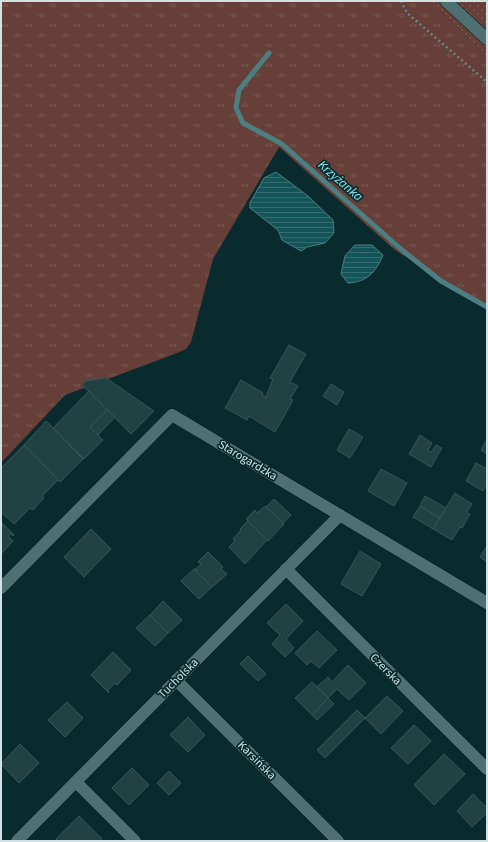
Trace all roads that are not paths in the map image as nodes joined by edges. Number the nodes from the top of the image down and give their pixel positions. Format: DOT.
graph roads {
  1 [pos="446,1"];
  2 [pos="487,39"];
  3 [pos="340,515"];
  4 [pos="286,569"];
  5 [pos="1,588"];
  6 [pos="487,603"];
  7 [pos="176,680"];
  8 [pos="487,769"];
  9 [pos="76,782"];
  10 [pos="16,841"];
  11 [pos="135,841"];
  12 [pos="338,841"];
  1 -- 2 [label="street"];
  3 -- 4 [label="street, Tucholska"];
  3 -- 5 [label="street, Starogardzka"];
  3 -- 6 [label="street, Starogardzka"];
  4 -- 7 [label="street, Tucholska"];
  4 -- 8 [label="street, Czerska"];
  7 -- 9 [label="street, Tucholska"];
  7 -- 12 [label="street, Karsińska"];
  9 -- 10 [label="street, Tucholska"];
  9 -- 11 [label="street"];
}
